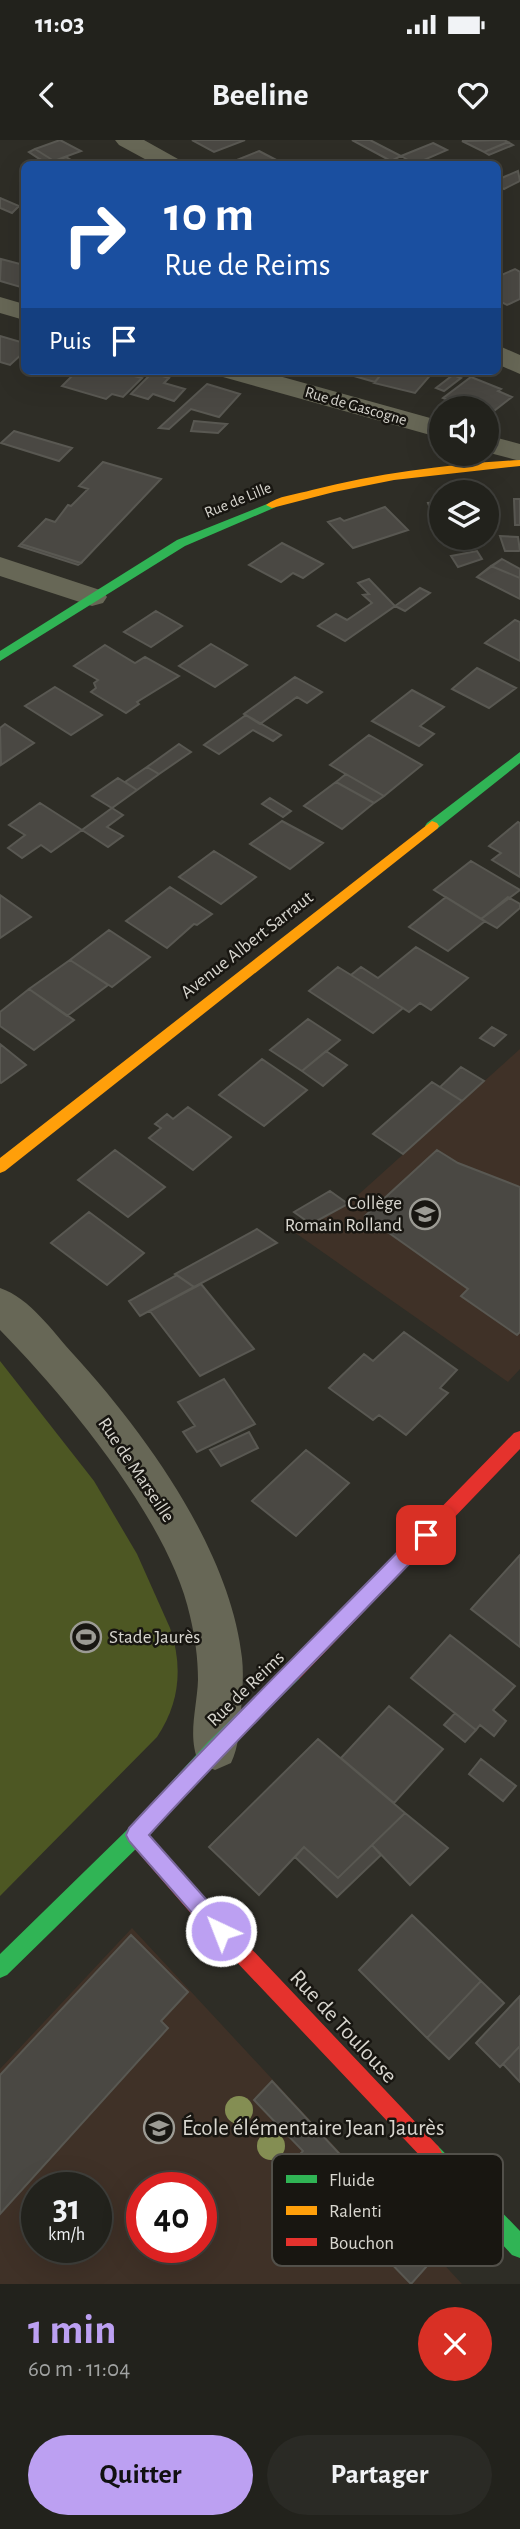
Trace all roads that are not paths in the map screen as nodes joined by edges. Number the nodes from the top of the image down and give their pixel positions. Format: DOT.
graph roads {
  1 [pos="127,140"];
  2 [pos="165,161"];
  3 [pos="0,306"];
  4 [pos="21,311"];
  5 [pos="501,355"];
  6 [pos="520,366"];
  7 [pos="246,375"];
  8 [pos="429,427"];
  9 [pos="499,447"];
  10 [pos="520,453"];
  11 [pos="520,463"];
  12 [pos="0,566"];
  13 [pos="92,597"];
  14 [pos="0,657"];
  15 [pos="520,756"];
  16 [pos="0,1167"];
  17 [pos="0,1304"];
  18 [pos="520,1438"];
  19 [pos="215,1748"];
  20 [pos="136,1835"];
  21 [pos="0,1968"];
  22 [pos="432,2154"];
  23 [pos="503,2229"];
  24 [pos="520,2247"];
  1 -- 2 [label="street"];
  3 -- 4 [label="street"];
  5 -- 6 [label="street"];
  7 -- 8 [label="street, Rue de Gascogne"];
  9 -- 10 [label="street"];
  11 -- 13 [label="street, Rue de Lille"];
  12 -- 13 [label="street"];
  13 -- 14 [label="street, Rue de Lille"];
  15 -- 16 [label="street, Avenue Albert Sarraut"];
  17 -- 19 [label="street, Rue de Marseille"];
  18 -- 19 [label="street, Rue de Reims"];
  19 -- 20 [label="street, Rue de Reims"];
  20 -- 21 [label="street, Rue de Reims"];
  20 -- 22 [label="street, Rue de Toulouse"];
  23 -- 24 [label="street, Rue de Toulouse"];
}
